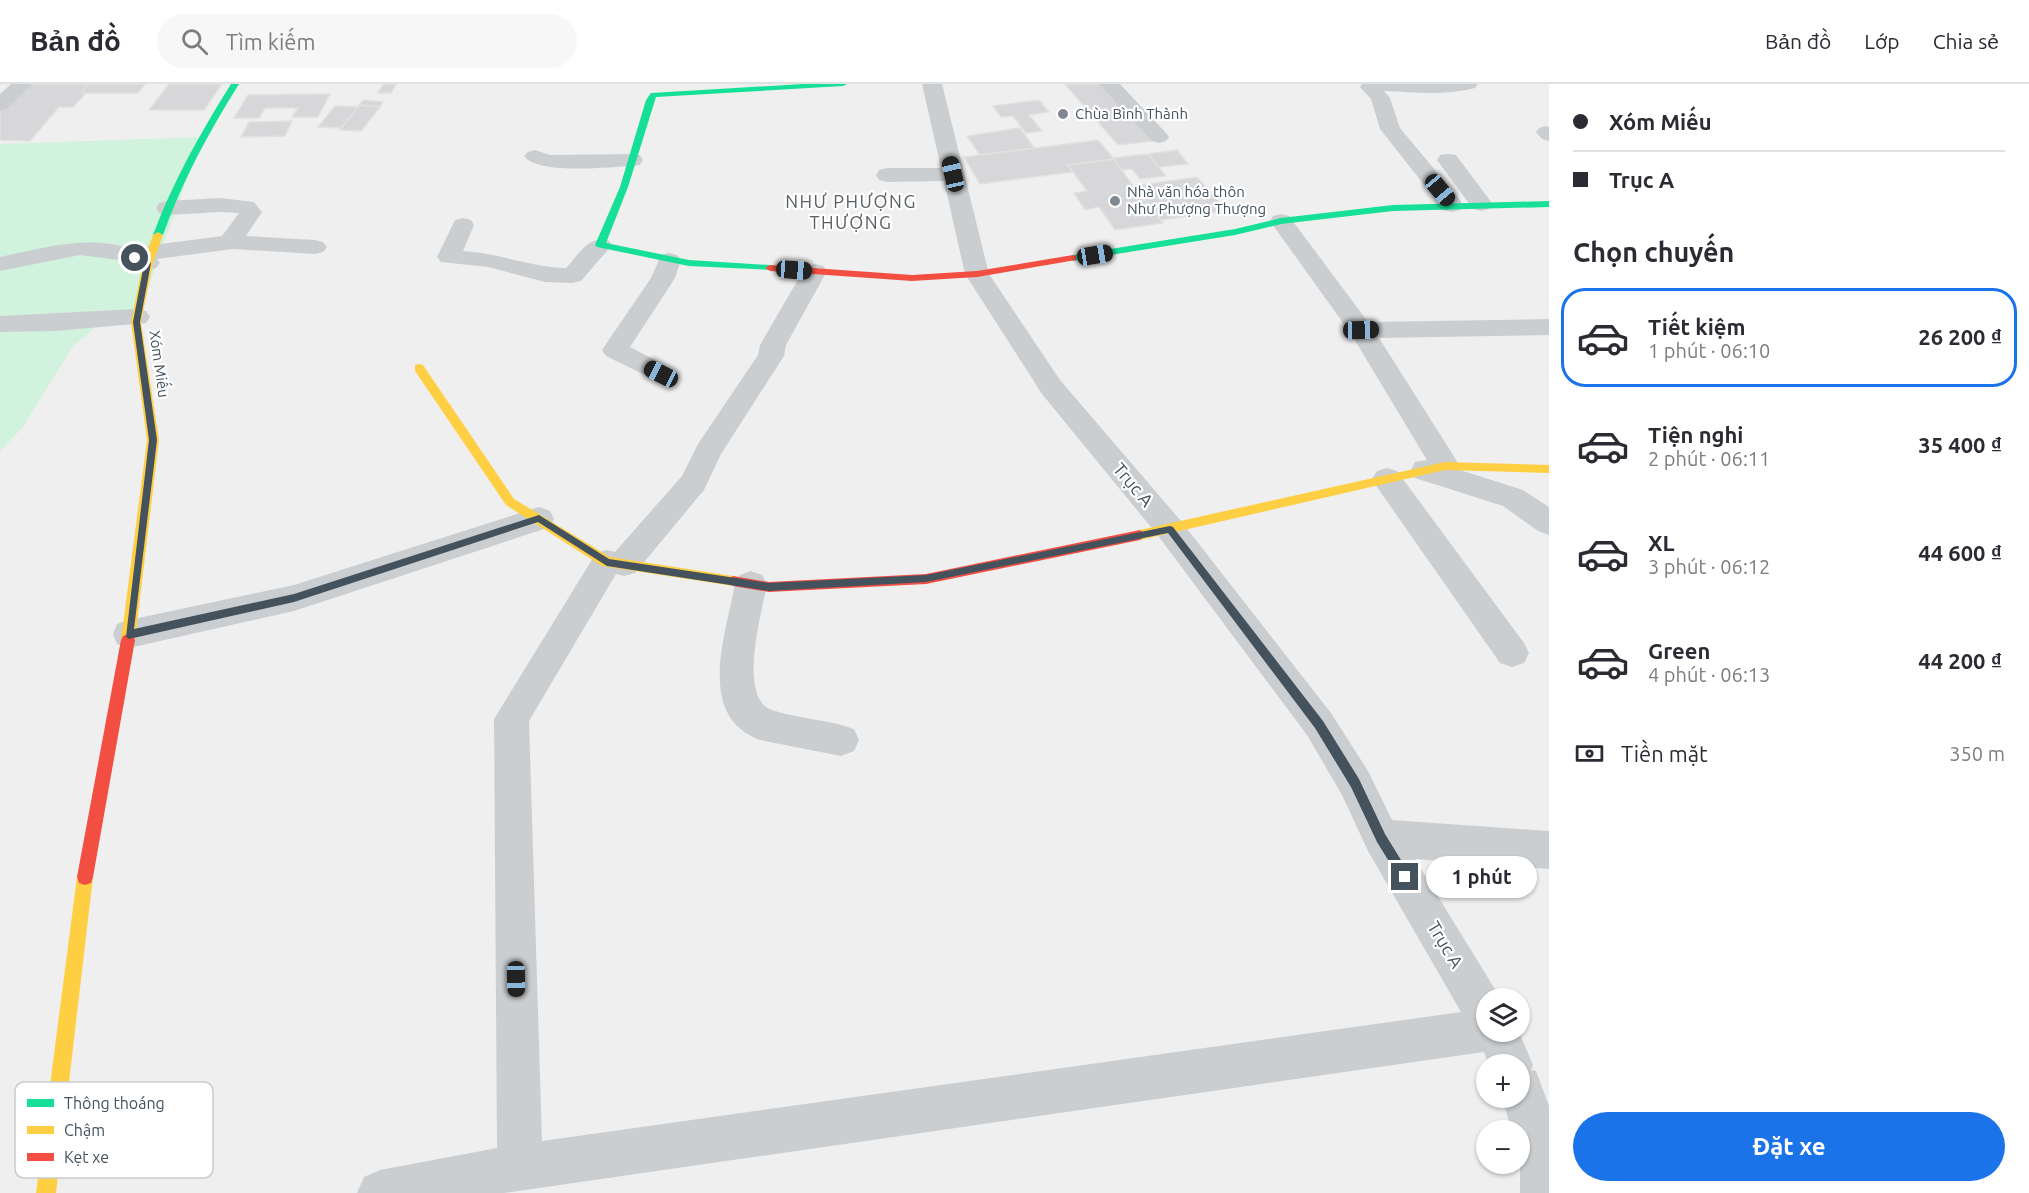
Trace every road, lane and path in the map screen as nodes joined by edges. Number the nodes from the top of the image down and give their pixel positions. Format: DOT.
graph roads {
  1 [pos="22,84"];
  2 [pos="235,84"];
  3 [pos="843,84"];
  4 [pos="932,84"];
  5 [pos="1109,84"];
  6 [pos="1468,84"];
  7 [pos="0,105"];
  8 [pos="1159,137"];
  9 [pos="534,156"];
  10 [pos="632,160"];
  11 [pos="1448,160"];
  12 [pos="953,174"];
  13 [pos="886,175"];
  14 [pos="1481,204"];
  15 [pos="1549,204"];
  16 [pos="1452,205"];
  17 [pos="167,207"];
  18 [pos="1281,221"];
  19 [pos="463,225"];
  20 [pos="233,242"];
  21 [pos="600,245"];
  22 [pos="315,247"];
  23 [pos="150,258"];
  24 [pos="669,260"];
  25 [pos="0,264"];
  26 [pos="815,272"];
  27 [pos="977,274"];
  28 [pos="137,317"];
  29 [pos="0,324"];
  30 [pos="1549,327"];
  31 [pos="1361,330"];
  32 [pos="419,368"];
  33 [pos="661,374"];
  34 [pos="1435,468"];
  35 [pos="1549,469"];
  36 [pos="1388,479"];
  37 [pos="539,519"];
  38 [pos="1549,523"];
  39 [pos="1170,529"];
  40 [pos="615,563"];
  41 [pos="751,584"];
  42 [pos="129,634"];
  43 [pos="1512,653"];
  44 [pos="841,740"];
  45 [pos="1381,838"];
  46 [pos="1549,850"];
  47 [pos="1476,997"];
  48 [pos="1476,1031"];
  49 [pos="59,1082"];
  50 [pos="1528,1108"];
  51 [pos="520,1167"];
  52 [pos="48,1178"];
  53 [pos="46,1193"];
  54 [pos="380,1193"];
  55 [pos="1542,1193"];
  1 -- 7 [label="street"];
  2 -- 17 [label="street, Xóm Miếu"];
  3 -- 10 [label="street"];
  4 -- 12 [label="street, Trục A"];
  5 -- 8 [label="street"];
  6 -- 16 [label="street"];
  9 -- 10 [label="street"];
  10 -- 21 [label="street"];
  11 -- 14 [label="street"];
  12 -- 13 [label="street"];
  12 -- 27 [label="street, Trục A"];
  14 -- 15 [label="street"];
  14 -- 16 [label="street"];
  16 -- 18 [label="street"];
  17 -- 20 [label="street"];
  17 -- 23 [label="street, Xóm Miếu"];
  18 -- 27 [label="street"];
  18 -- 31 [label="street"];
  19 -- 21 [label="street"];
  20 -- 22 [label="street"];
  20 -- 23 [label="street"];
  21 -- 24 [label="street"];
  23 -- 25 [label="street"];
  23 -- 28 [label="street, Xóm Miếu"];
  24 -- 26 [label="street"];
  24 -- 33 [label="street"];
  26 -- 27 [label="street"];
  26 -- 40 [label="street"];
  27 -- 39 [label="street, Trục A"];
  28 -- 29 [label="street"];
  28 -- 42 [label="street, Xóm Miếu"];
  30 -- 31 [label="street"];
  31 -- 34 [label="street"];
  32 -- 37 [label="street"];
  34 -- 35 [label="street"];
  34 -- 36 [label="street"];
  34 -- 38 [label="street"];
  36 -- 39 [label="street"];
  36 -- 43 [label="street"];
  37 -- 40 [label="street"];
  37 -- 42 [label="street"];
  39 -- 41 [label="street"];
  39 -- 45 [label="street, Trục A"];
  40 -- 41 [label="street"];
  40 -- 51 [label="street"];
  41 -- 44 [label="street"];
  42 -- 49 [label="street, Xóm Miếu"];
  45 -- 46 [label="street"];
  45 -- 47 [label="street, Trục A"];
  48 -- 51 [label="street"];
  50 -- 55 [label="street"];
  51 -- 54 [label="street"];
  52 -- 53 [label="street, Xóm Miếu"];
}
